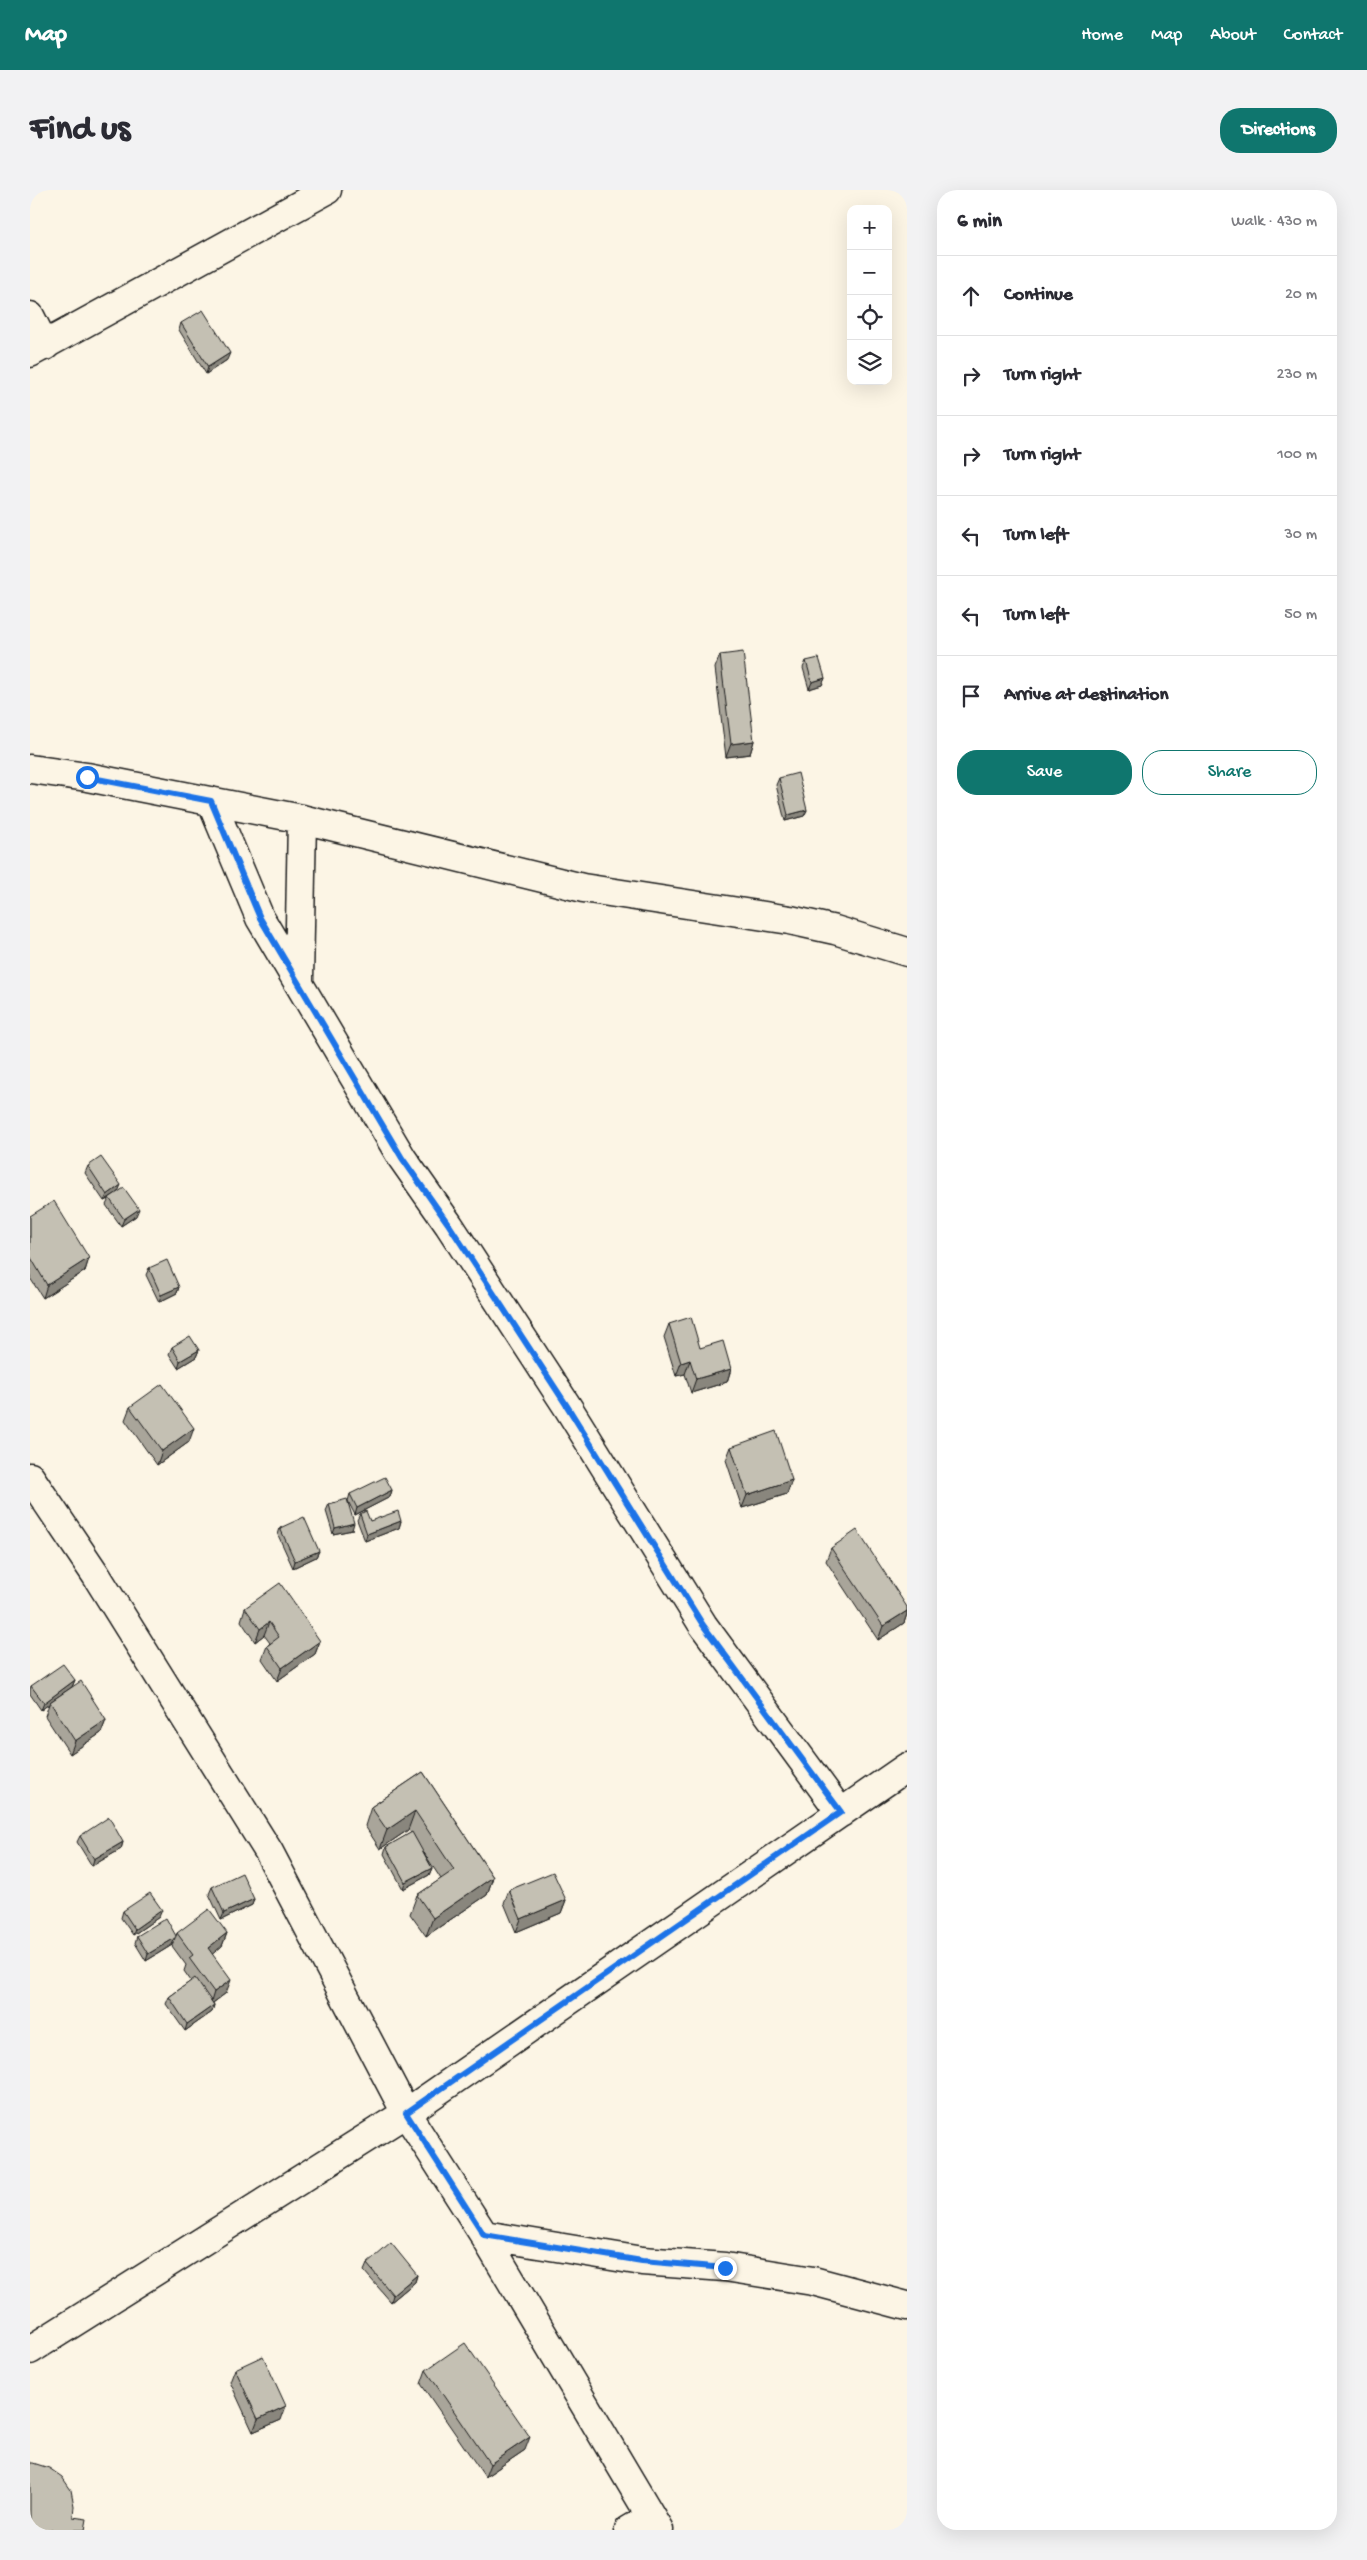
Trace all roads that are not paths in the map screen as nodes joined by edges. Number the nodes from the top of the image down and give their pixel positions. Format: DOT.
graph roads {
  1 [pos="327,190"];
  2 [pos="30,316"];
  3 [pos="38,349"];
  4 [pos="30,769"];
  5 [pos="211,801"];
  6 [pos="302,819"];
  7 [pos="907,952"];
  8 [pos="298,983"];
  9 [pos="30,1477"];
  10 [pos="907,1767"];
  11 [pos="841,1812"];
  12 [pos="406,2113"];
  13 [pos="484,2235"];
  14 [pos="907,2306"];
  15 [pos="30,2350"];
  16 [pos="647,2526"];
  1 -- 3 [label="street"];
  2 -- 3 [label="street"];
  4 -- 5 [label="street"];
  5 -- 6 [label="street"];
  5 -- 8 [label="street"];
  6 -- 7 [label="street"];
  6 -- 8 [label="street"];
  8 -- 11 [label="street"];
  9 -- 12 [label="street"];
  10 -- 11 [label="street"];
  11 -- 12 [label="street"];
  12 -- 13 [label="street"];
  12 -- 15 [label="street"];
  13 -- 14 [label="street"];
  13 -- 16 [label="street"];
}
